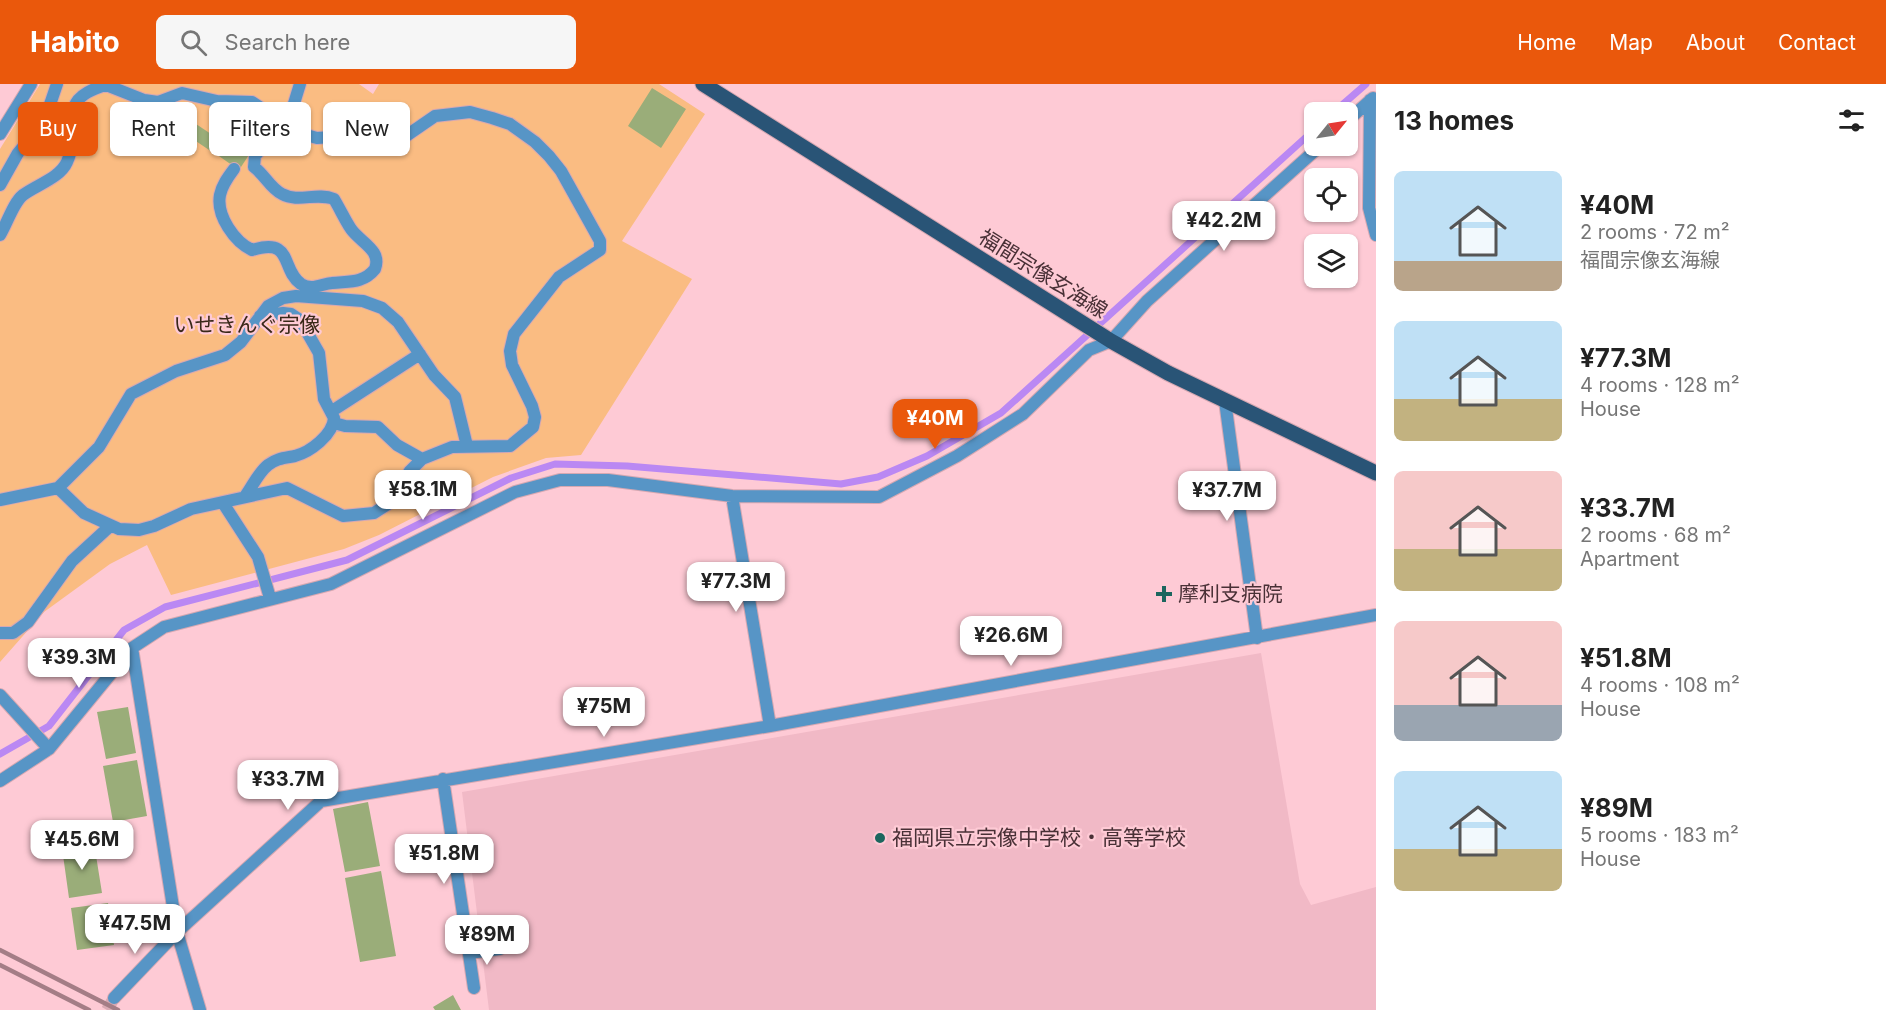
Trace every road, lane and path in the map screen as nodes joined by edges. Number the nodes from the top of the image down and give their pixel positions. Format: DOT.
graph roads {
  1 [pos="31,84"];
  2 [pos="57,84"];
  3 [pos="300,84"];
  4 [pos="703,84"];
  5 [pos="105,85"];
  6 [pos="1373,98"];
  7 [pos="248,102"];
  8 [pos="294,102"];
  9 [pos="1358,111"];
  10 [pos="0,134"];
  11 [pos="311,136"];
  12 [pos="255,156"];
  13 [pos="1309,156"];
  14 [pos="234,169"];
  15 [pos="0,185"];
  16 [pos="0,235"];
  17 [pos="1376,235"];
  18 [pos="260,316"];
  19 [pos="1111,342"];
  20 [pos="420,354"];
  21 [pos="1226,401"];
  22 [pos="333,417"];
  23 [pos="467,446"];
  24 [pos="422,459"];
  25 [pos="1376,473"];
  26 [pos="58,488"];
  27 [pos="246,495"];
  28 [pos="732,496"];
  29 [pos="0,500"];
  30 [pos="224,503"];
  31 [pos="109,527"];
  32 [pos="270,598"];
  33 [pos="1376,615"];
  34 [pos="0,633"];
  35 [pos="1257,638"];
  36 [pos="132,648"];
  37 [pos="0,695"];
  38 [pos="770,726"];
  39 [pos="49,749"];
  40 [pos="443,779"];
  41 [pos="0,781"];
  42 [pos="177,933"];
  43 [pos="500,948"];
  44 [pos="469,953"];
  45 [pos="474,988"];
  46 [pos="114,998"];
  47 [pos="200,1010"];
  1 -- 10 [label="street"];
  2 -- 15 [label="street"];
  3 -- 8 [label="street"];
  4 -- 19 [label="main road, 福間宗像玄海線"];
  5 -- 7 [label="street"];
  5 -- 16 [label="street"];
  6 -- 9 [label="street"];
  6 -- 17 [label="street"];
  11 -- 23 [label="street"];
  12 -- 14 [label="street"];
  13 -- 19 [label="street"];
  18 -- 20 [label="street"];
  18 -- 22 [label="street"];
  18 -- 26 [label="street"];
  19 -- 21 [label="main road, 福間宗像玄海線"];
  19 -- 28 [label="street"];
  20 -- 22 [label="street"];
  20 -- 23 [label="street"];
  21 -- 25 [label="main road, 福間宗像玄海線"];
  21 -- 35 [label="street"];
  22 -- 24 [label="street"];
  22 -- 27 [label="street"];
  23 -- 24 [label="street"];
  24 -- 27 [label="street"];
  26 -- 29 [label="street"];
  26 -- 31 [label="street"];
  27 -- 30 [label="street"];
  28 -- 32 [label="street"];
  28 -- 38 [label="street"];
  30 -- 31 [label="street"];
  30 -- 32 [label="street"];
  31 -- 34 [label="street"];
  32 -- 36 [label="street"];
  33 -- 35 [label="street"];
  35 -- 38 [label="street"];
  36 -- 39 [label="street"];
  36 -- 42 [label="street"];
  37 -- 39 [label="street"];
  38 -- 40 [label="street"];
  39 -- 41 [label="street"];
  40 -- 42 [label="street"];
  40 -- 44 [label="street"];
  42 -- 46 [label="street"];
  42 -- 47 [label="street"];
  43 -- 44 [label="street"];
  44 -- 45 [label="street"];
}
